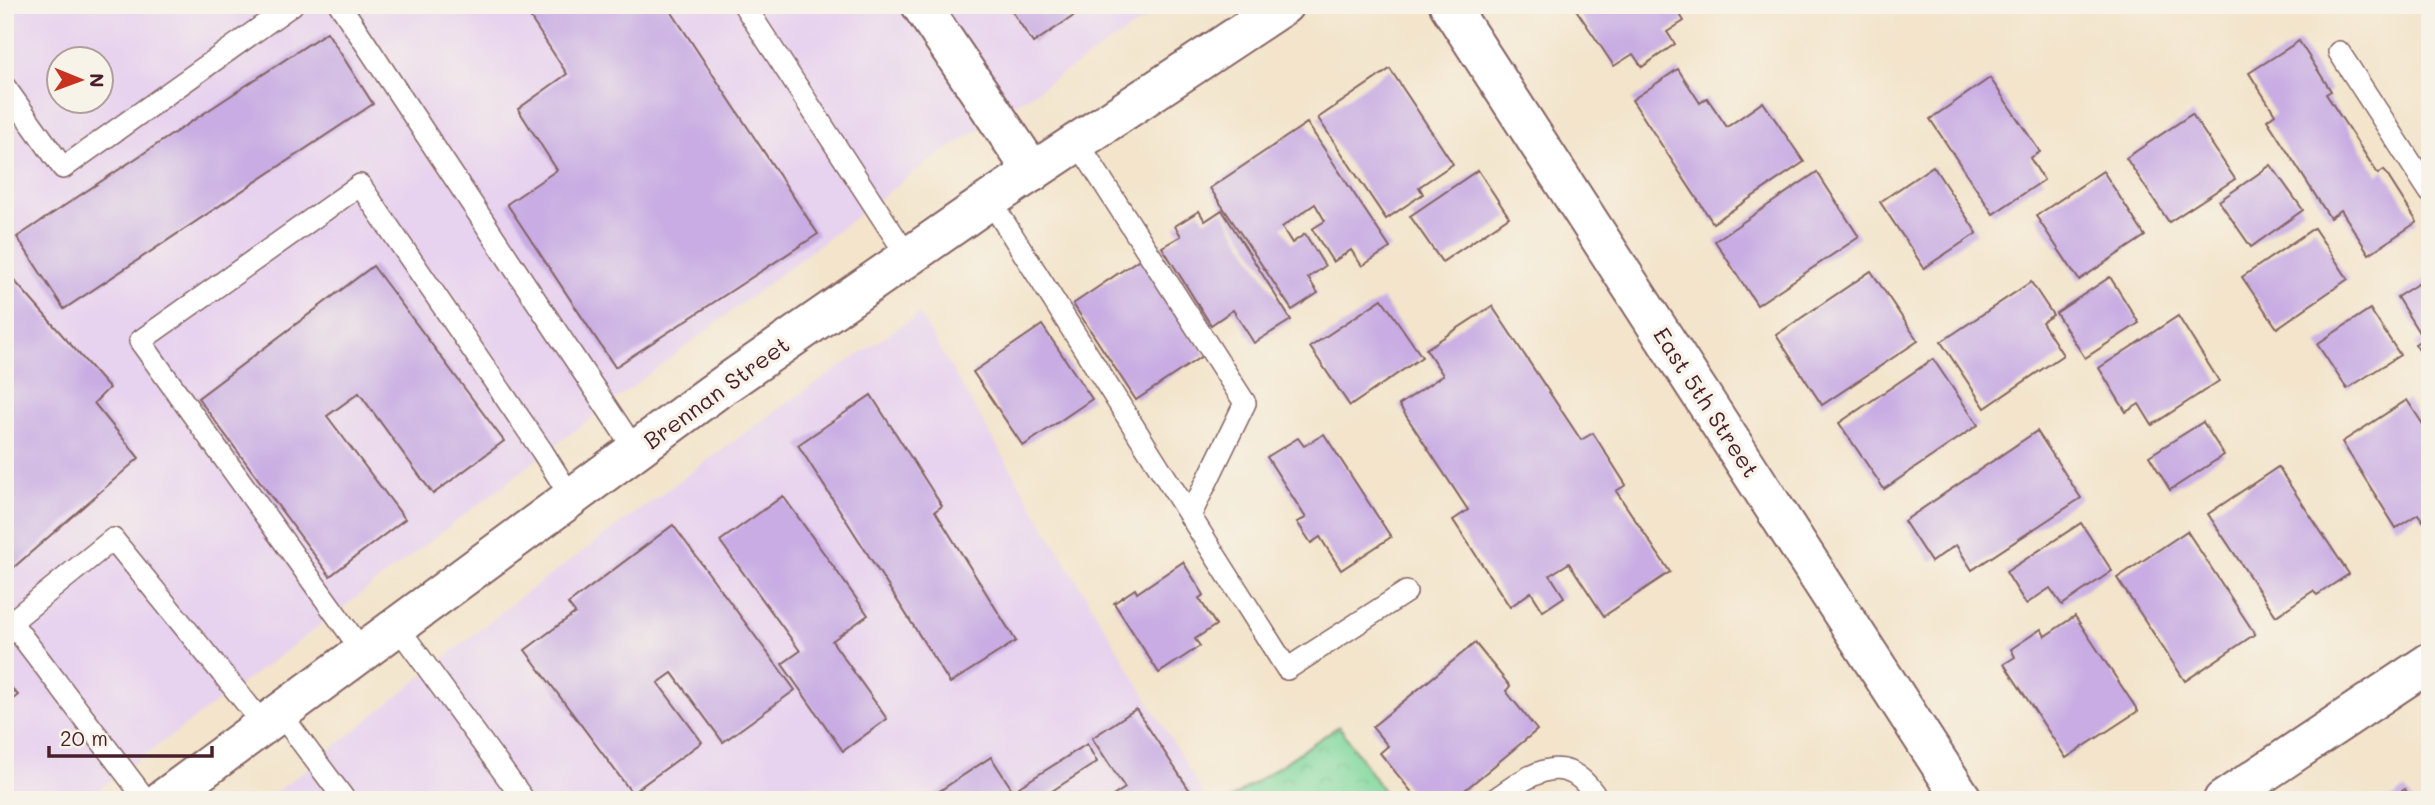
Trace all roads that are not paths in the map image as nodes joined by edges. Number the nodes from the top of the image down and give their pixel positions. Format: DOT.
graph roads {
  1 [pos="292,5"];
  2 [pos="340,5"];
  3 [pos="744,5"];
  4 [pos="921,5"];
  5 [pos="1284,5"];
  6 [pos="1449,5"];
  7 [pos="2339,52"];
  8 [pos="5,87"];
  9 [pos="1077,143"];
  10 [pos="1033,172"];
  11 [pos="2430,192"];
  12 [pos="990,201"];
  13 [pos="908,257"];
  14 [pos="635,450"];
  15 [pos="570,498"];
  16 [pos="1190,516"];
  17 [pos="1406,592"];
  18 [pos="8,622"];
  19 [pos="397,626"];
  20 [pos="363,652"];
  21 [pos="2430,662"];
  22 [pos="272,719"];
  23 [pos="146,800"];
  24 [pos="162,800"];
  25 [pos="345,800"];
  26 [pos="524,800"];
  27 [pos="1494,800"];
  28 [pos="1598,800"];
  29 [pos="1963,800"];
  30 [pos="2223,800"];
  1 -- 8 [label="lane"];
  2 -- 14 [label="lane"];
  3 -- 13 [label="lane"];
  4 -- 10 [label="street"];
  5 -- 9 [label="street, Brennan Street"];
  6 -- 29 [label="street, East 5th Street"];
  7 -- 11 [label="lane"];
  9 -- 10 [label="street, Brennan Street"];
  9 -- 16 [label="lane"];
  10 -- 12 [label="street, Brennan Street"];
  12 -- 13 [label="street, Brennan Street"];
  12 -- 16 [label="lane"];
  13 -- 14 [label="street, Brennan Street"];
  14 -- 15 [label="street, Brennan Street"];
  15 -- 19 [label="street, Brennan Street"];
  15 -- 20 [label="lane"];
  16 -- 17 [label="lane"];
  18 -- 22 [label="lane"];
  18 -- 23 [label="lane"];
  19 -- 20 [label="street, Brennan Street"];
  19 -- 26 [label="lane"];
  20 -- 22 [label="street, Brennan Street"];
  21 -- 30 [label="street"];
  22 -- 24 [label="street, Brennan Street"];
  22 -- 25 [label="lane"];
  27 -- 28 [label="lane"];
}
